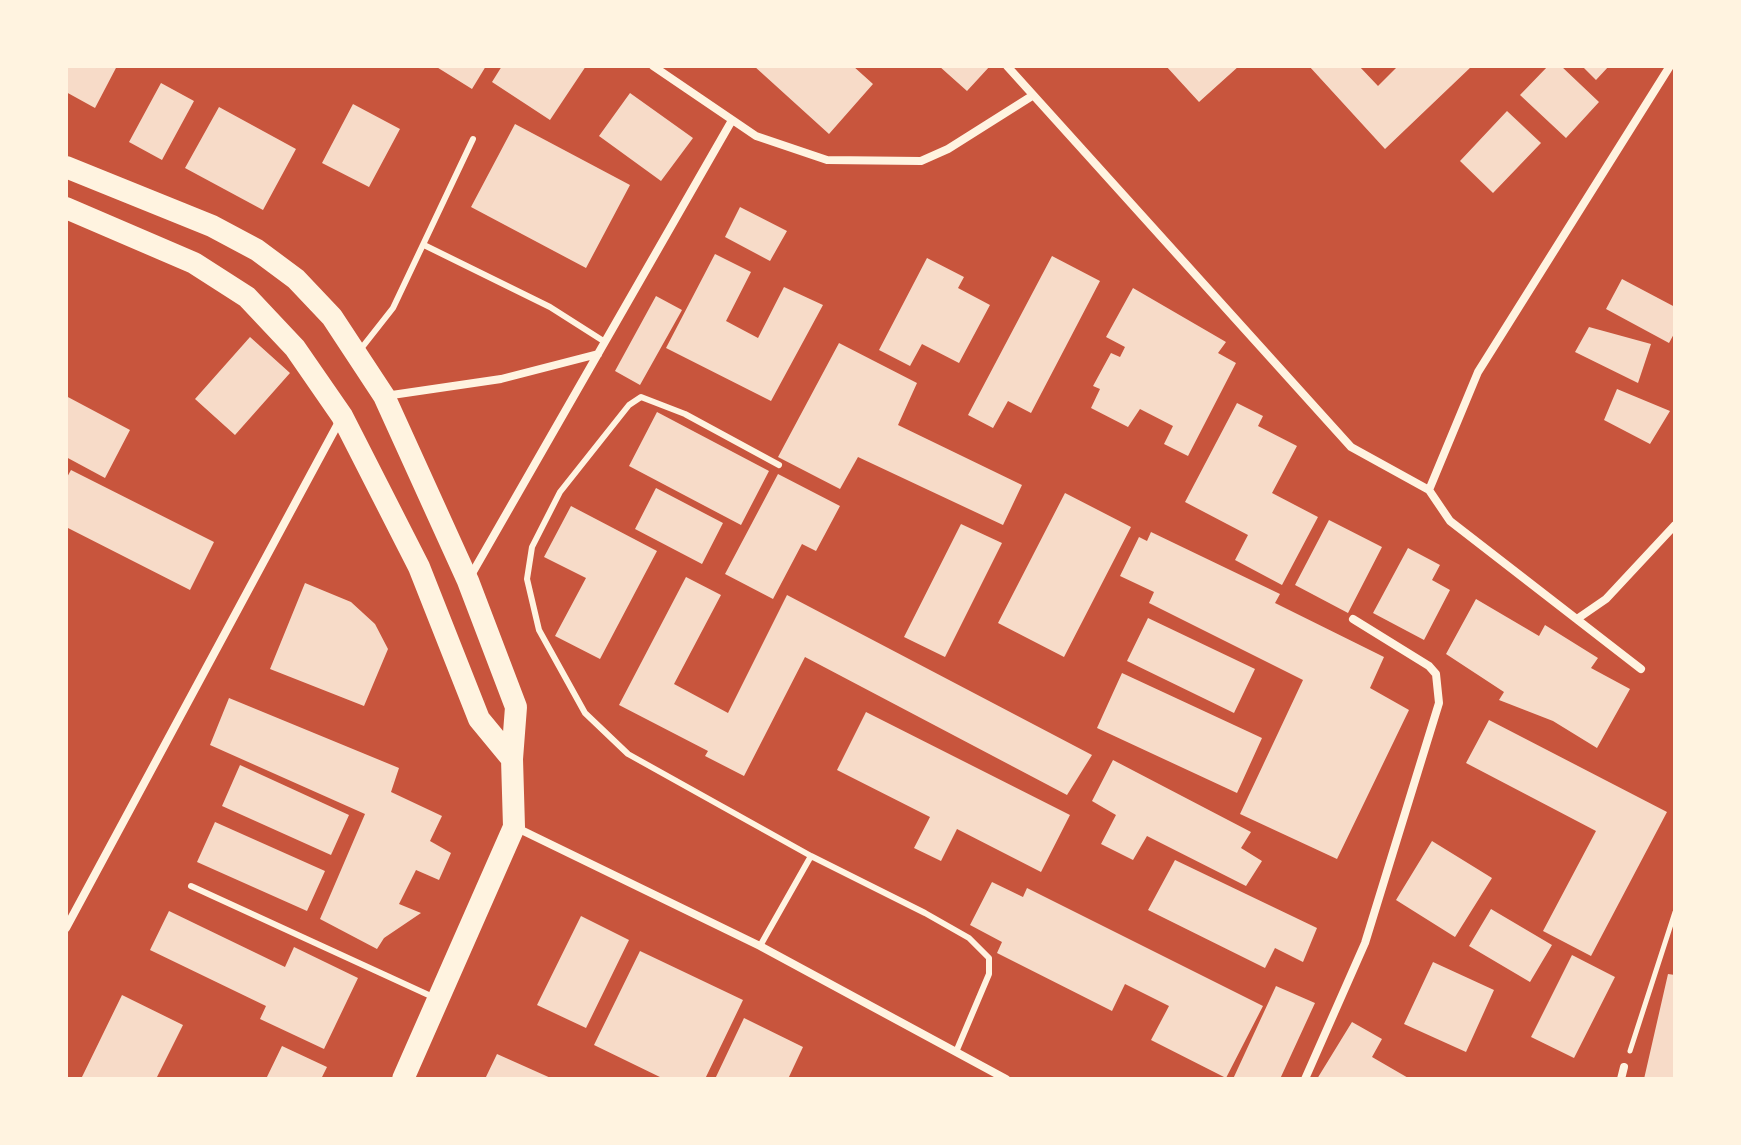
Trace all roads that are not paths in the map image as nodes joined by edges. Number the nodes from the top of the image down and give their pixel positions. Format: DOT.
graph roads {
  1 [pos="653,66"];
  2 [pos="1007,66"];
  3 [pos="1670,66"];
  4 [pos="1032,96"];
  5 [pos="731,122"];
  6 [pos="473,139"];
  7 [pos="66,167"];
  8 [pos="66,208"];
  9 [pos="424,245"];
  10 [pos="605,342"];
  11 [pos="357,353"];
  12 [pos="598,354"];
  13 [pos="384,396"];
  14 [pos="342,416"];
  15 [pos="779,465"];
  16 [pos="1429,490"];
  17 [pos="1675,525"];
  18 [pos="468,581"];
  19 [pos="1353,619"];
  20 [pos="1577,619"];
  21 [pos="1641,669"];
  22 [pos="512,759"];
  23 [pos="514,827"];
  24 [pos="811,856"];
  25 [pos="191,886"];
  26 [pos="67,924"];
  27 [pos="760,946"];
  28 [pos="439,1000"];
  29 [pos="956,1052"];
  30 [pos="1624,1067"];
  31 [pos="403,1079"];
  32 [pos="1006,1079"];
  33 [pos="1305,1079"];
  34 [pos="1621,1079"];
  1 -- 5 [label="street"];
  2 -- 4 [label="street"];
  3 -- 16 [label="street"];
  4 -- 5 [label="street"];
  4 -- 16 [label="street"];
  5 -- 10 [label="street"];
  6 -- 9 [label="lane"];
  7 -- 11 [label="highway"];
  8 -- 14 [label="highway"];
  9 -- 10 [label="lane"];
  9 -- 11 [label="lane"];
  10 -- 12 [label="street"];
  11 -- 13 [label="highway"];
  12 -- 13 [label="street"];
  12 -- 18 [label="street"];
  13 -- 18 [label="highway"];
  14 -- 22 [label="highway"];
  14 -- 26 [label="street"];
  15 -- 24 [label="lane"];
  16 -- 20 [label="street"];
  17 -- 20 [label="street"];
  18 -- 22 [label="highway"];
  19 -- 33 [label="street"];
  20 -- 21 [label="street"];
  22 -- 23 [label="highway"];
  23 -- 27 [label="street"];
  23 -- 28 [label="highway"];
  24 -- 27 [label="lane"];
  24 -- 29 [label="lane"];
  25 -- 28 [label="lane"];
  27 -- 29 [label="street"];
  28 -- 31 [label="highway"];
  29 -- 32 [label="street"];
  30 -- 34 [label="street"];
}
